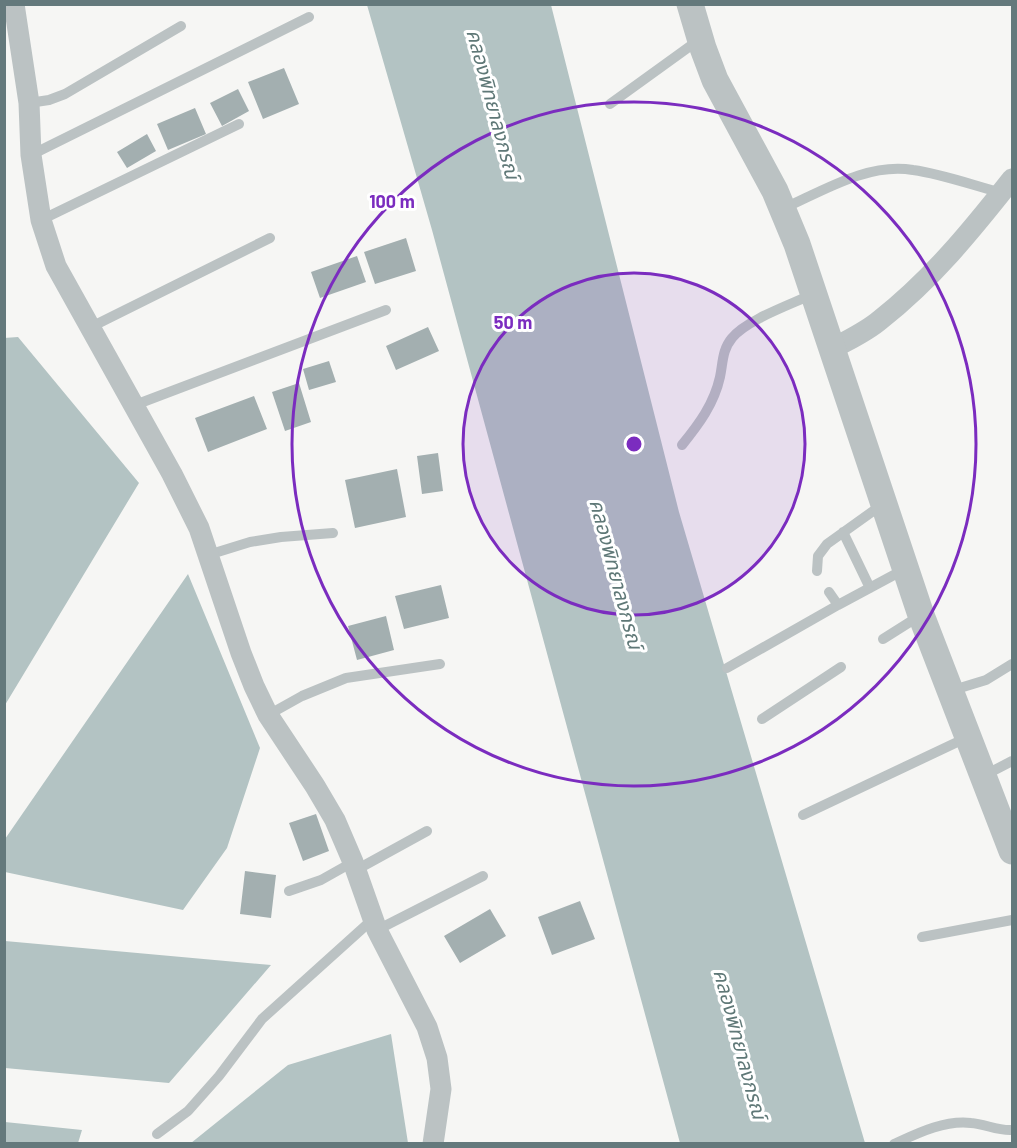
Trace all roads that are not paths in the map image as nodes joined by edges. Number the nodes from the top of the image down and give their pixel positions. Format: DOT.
graph roads {
  1 [pos="14,4"];
  2 [pos="690,4"];
  3 [pos="309,16"];
  4 [pos="182,26"];
  5 [pos="700,39"];
  6 [pos="29,103"];
  7 [pos="610,104"];
  8 [pos="239,124"];
  9 [pos="31,155"];
  10 [pos="1007,186"];
  11 [pos="782,209"];
  12 [pos="41,219"];
  13 [pos="270,238"];
  14 [pos="813,294"];
  15 [pos="386,310"];
  16 [pos="91,327"];
  17 [pos="832,349"];
  18 [pos="135,405"];
  19 [pos="682,445"];
  20 [pos="884,504"];
  21 [pos="843,532"];
  22 [pos="333,533"];
  23 [pos="208,555"];
  24 [pos="906,569"];
  25 [pos="817,570"];
  26 [pos="870,588"];
  27 [pos="829,592"];
  28 [pos="838,605"];
  29 [pos="921,615"];
  30 [pos="883,639"];
  31 [pos="440,664"];
  32 [pos="1012,664"];
  33 [pos="727,668"];
  34 [pos="841,668"];
  35 [pos="950,691"];
  36 [pos="268,715"];
  37 [pos="762,719"];
  38 [pos="968,737"];
  39 [pos="1012,761"];
  40 [pos="983,776"];
  41 [pos="803,815"];
  42 [pos="427,831"];
  43 [pos="1012,851"];
  44 [pos="354,866"];
  45 [pos="483,876"];
  46 [pos="289,891"];
  47 [pos="1012,920"];
  48 [pos="375,925"];
  49 [pos="922,937"];
  50 [pos="1012,1130"];
  51 [pos="157,1134"];
  52 [pos="433,1143"];
  53 [pos="894,1143"];
  1 -- 6 [label="street"];
  2 -- 5 [label="street"];
  3 -- 9 [label="lane"];
  4 -- 6 [label="lane"];
  5 -- 7 [label="lane"];
  5 -- 11 [label="street"];
  6 -- 9 [label="street"];
  8 -- 12 [label="lane"];
  9 -- 12 [label="street"];
  10 -- 11 [label="lane"];
  10 -- 17 [label="street"];
  11 -- 14 [label="street"];
  12 -- 16 [label="street"];
  13 -- 16 [label="lane"];
  14 -- 17 [label="street"];
  14 -- 19 [label="lane"];
  15 -- 18 [label="lane"];
  16 -- 18 [label="street"];
  17 -- 20 [label="street"];
  18 -- 23 [label="street"];
  20 -- 21 [label="lane"];
  20 -- 24 [label="street"];
  21 -- 25 [label="lane"];
  21 -- 26 [label="lane"];
  22 -- 23 [label="lane"];
  23 -- 36 [label="street"];
  24 -- 26 [label="lane"];
  24 -- 29 [label="street"];
  26 -- 28 [label="lane"];
  27 -- 28 [label="lane"];
  28 -- 33 [label="lane"];
  29 -- 30 [label="lane"];
  29 -- 35 [label="street"];
  31 -- 36 [label="lane"];
  32 -- 35 [label="lane"];
  34 -- 37 [label="lane"];
  35 -- 38 [label="street"];
  36 -- 44 [label="street"];
  38 -- 40 [label="street"];
  38 -- 41 [label="lane"];
  39 -- 40 [label="lane"];
  40 -- 43 [label="street"];
  42 -- 44 [label="lane"];
  44 -- 46 [label="lane"];
  44 -- 48 [label="street"];
  45 -- 48 [label="lane"];
  47 -- 49 [label="lane"];
  48 -- 51 [label="lane"];
  48 -- 52 [label="street"];
  50 -- 53 [label="lane"];
}
